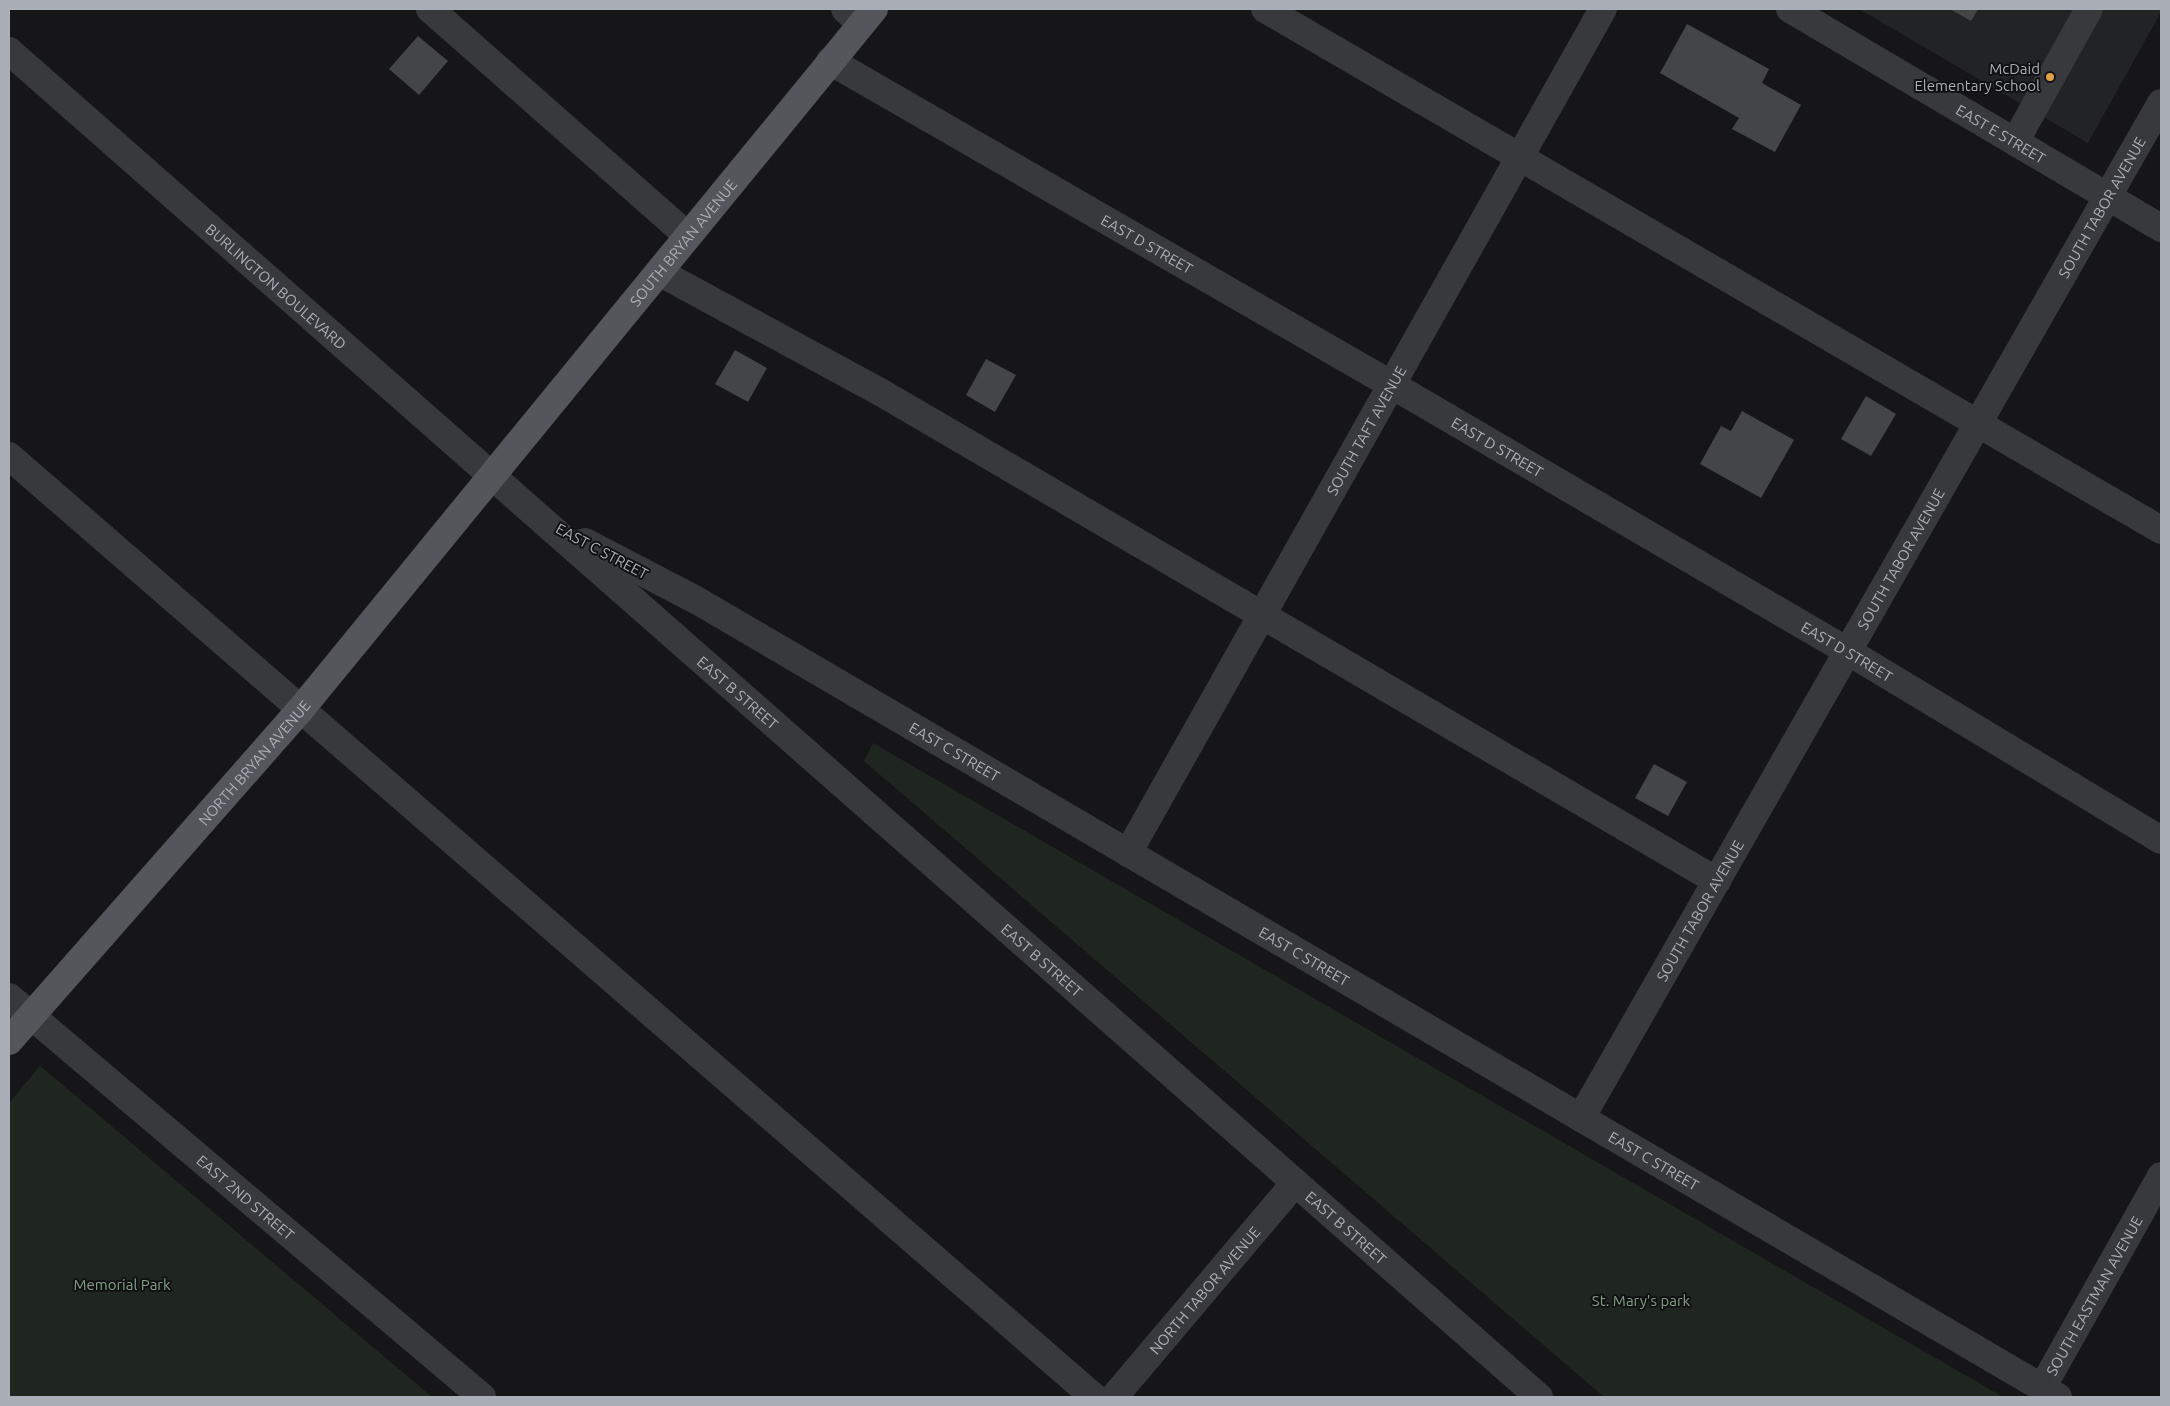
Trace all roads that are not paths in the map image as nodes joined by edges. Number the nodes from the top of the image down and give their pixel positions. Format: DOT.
graph roads {
  1 [pos="430,9"];
  2 [pos="1265,9"];
  3 [pos="1603,9"];
  4 [pos="1790,9"];
  5 [pos="2089,9"];
  6 [pos="860,14"];
  7 [pos="9,51"];
  8 [pos="830,62"];
  9 [pos="2161,104"];
  10 [pos="2016,142"];
  11 [pos="1520,157"];
  12 [pos="2108,197"];
  13 [pos="2161,228"];
  14 [pos="688,236"];
  15 [pos="659,272"];
  16 [pos="1392,385"];
  17 [pos="1979,424"];
  18 [pos="9,456"];
  19 [pos="491,476"];
  20 [pos="546,522"];
  21 [pos="2161,530"];
  22 [pos="1262,614"];
  23 [pos="1849,652"];
  24 [pos="301,709"];
  25 [pos="2161,840"];
  26 [pos="1128,853"];
  27 [pos="1717,881"];
  28 [pos="9,997"];
  29 [pos="30,1014"];
  30 [pos="9,1041"];
  31 [pos="1581,1118"];
  32 [pos="2161,1176"];
  33 [pos="1295,1183"];
  34 [pos="454,1388"];
  35 [pos="2050,1393"];
  36 [pos="482,1397"];
  37 [pos="1094,1397"];
  38 [pos="1114,1397"];
  39 [pos="1539,1397"];
  1 -- 14 [label="street"];
  2 -- 11 [label="street"];
  3 -- 11 [label="street, SOUTH TAFT AVENUE"];
  4 -- 10 [label="street, EAST E STREET"];
  5 -- 10 [label="street"];
  6 -- 8 [label="main road, SOUTH BRYAN AVENUE"];
  7 -- 19 [label="street, BURLINGTON BOULEVARD"];
  8 -- 14 [label="main road, SOUTH BRYAN AVENUE"];
  8 -- 16 [label="street, EAST D STREET"];
  9 -- 12 [label="street, SOUTH TABOR AVENUE"];
  10 -- 12 [label="street, EAST E STREET"];
  11 -- 16 [label="street, SOUTH TAFT AVENUE"];
  11 -- 17 [label="street"];
  12 -- 13 [label="street, EAST E STREET"];
  12 -- 17 [label="street, SOUTH TABOR AVENUE"];
  14 -- 15 [label="main road, SOUTH BRYAN AVENUE"];
  15 -- 19 [label="main road, SOUTH BRYAN AVENUE"];
  15 -- 22 [label="street"];
  16 -- 22 [label="street, SOUTH TAFT AVENUE"];
  16 -- 23 [label="street, EAST D STREET"];
  17 -- 21 [label="street"];
  17 -- 23 [label="street, SOUTH TABOR AVENUE"];
  18 -- 24 [label="street"];
  19 -- 20 [label="street, BURLINGTON BOULEVARD"];
  19 -- 24 [label="main road, NORTH BRYAN AVENUE"];
  20 -- 26 [label="street, EAST C STREET"];
  20 -- 33 [label="street, EAST B STREET"];
  22 -- 26 [label="street, SOUTH TAFT AVENUE"];
  22 -- 27 [label="street"];
  23 -- 25 [label="street, EAST D STREET"];
  23 -- 27 [label="street, SOUTH TABOR AVENUE"];
  24 -- 29 [label="main road, NORTH BRYAN AVENUE"];
  24 -- 37 [label="street"];
  26 -- 31 [label="street, EAST C STREET"];
  27 -- 31 [label="street, SOUTH TABOR AVENUE"];
  28 -- 29 [label="street, EAST 2ND STREET"];
  29 -- 30 [label="main road, NORTH BRYAN AVENUE"];
  29 -- 34 [label="street, EAST 2ND STREET"];
  31 -- 35 [label="street, EAST C STREET"];
  32 -- 35 [label="street, SOUTH EASTMAN AVENUE"];
  33 -- 38 [label="street, NORTH TABOR AVENUE"];
  33 -- 39 [label="street, EAST B STREET"];
  34 -- 36 [label="street, EAST 2ND STREET"];
}
